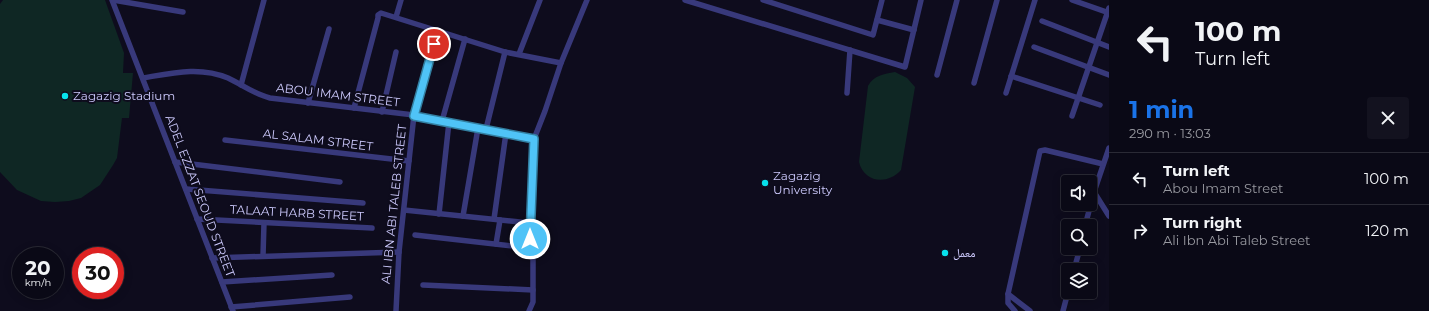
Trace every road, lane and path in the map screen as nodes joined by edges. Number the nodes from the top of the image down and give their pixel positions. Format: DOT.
graph roads {
  1 [pos="112,0"];
  2 [pos="264,0"];
  3 [pos="401,0"];
  4 [pos="540,0"];
  5 [pos="587,0"];
  6 [pos="685,0"];
  7 [pos="763,0"];
  8 [pos="880,0"];
  9 [pos="921,0"];
  10 [pos="957,0"];
  11 [pos="997,0"];
  12 [pos="1035,0"];
  13 [pos="1072,0"];
  14 [pos="183,12"];
  15 [pos="1108,12"];
  16 [pos="396,17"];
  17 [pos="877,20"];
  18 [pos="1042,21"];
  19 [pos="329,29"];
  20 [pos="438,30"];
  21 [pos="914,30"];
  22 [pos="465,39"];
  23 [pos="1098,42"];
  24 [pos="1034,47"];
  25 [pos="1109,47"];
  26 [pos="850,50"];
  27 [pos="396,52"];
  28 [pos="506,52"];
  29 [pos="518,54"];
  30 [pos="561,63"];
  31 [pos="1089,68"];
  32 [pos="937,75"];
  33 [pos="1109,75"];
  34 [pos="1011,76"];
  35 [pos="143,78"];
  36 [pos="974,83"];
  37 [pos="241,85"];
  38 [pos="847,93"];
  39 [pos="1006,93"];
  40 [pos="1078,98"];
  41 [pos="308,103"];
  42 [pos="1100,105"];
  43 [pos="354,108"];
  44 [pos="382,112"];
  45 [pos="414,116"];
  46 [pos="1072,116"];
  47 [pos="442,121"];
  48 [pos="449,122"];
  49 [pos="478,128"];
  50 [pos="486,129"];
  51 [pos="506,133"];
  52 [pos="534,139"];
  53 [pos="225,140"];
  54 [pos="1109,148"];
  55 [pos="175,162"];
  56 [pos="409,162"];
  57 [pos="1103,164"];
  58 [pos="340,182"];
  59 [pos="1097,183"];
  60 [pos="186,189"];
  61 [pos="1097,197"];
  62 [pos="363,203"];
  63 [pos="404,210"];
  64 [pos="438,214"];
  65 [pos="463,216"];
  66 [pos="1109,216"];
  67 [pos="197,219"];
  68 [pos="497,220"];
  69 [pos="264,223"];
  70 [pos="530,223"];
  71 [pos="372,228"];
  72 [pos="415,236"];
  73 [pos="496,244"];
  74 [pos="531,248"];
  75 [pos="400,252"];
  76 [pos="263,256"];
  77 [pos="212,258"];
  78 [pos="332,275"];
  79 [pos="222,282"];
  80 [pos="423,285"];
  81 [pos="533,290"];
  82 [pos="1008,294"];
  83 [pos="350,297"];
  84 [pos="1066,299"];
  85 [pos="232,309"];
  86 [pos="1026,310"];
  87 [pos="396,311"];
  88 [pos="529,311"];
  89 [pos="1015,311"];
  90 [pos="1063,311"];
  1 -- 14 [label="street"];
  1 -- 35 [label="street, ADEL EZZAT SEOUD STREET"];
  2 -- 37 [label="street"];
  3 -- 16 [label="street"];
  4 -- 29 [label="street"];
  5 -- 30 [label="street"];
  6 -- 26 [label="street"];
  7 -- 17 [label="street"];
  8 -- 17 [label="street"];
  9 -- 21 [label="street"];
  10 -- 32 [label="street"];
  11 -- 36 [label="street"];
  12 -- 34 [label="street"];
  13 -- 15 [label="street"];
  15 -- 23 [label="street"];
  16 -- 20 [label="street"];
  16 -- 43 [label="street"];
  17 -- 21 [label="street"];
  18 -- 23 [label="street"];
  19 -- 41 [label="street"];
  20 -- 22 [label="street"];
  20 -- 45 [label="street, ALI IBN ABI TALEB STREET"];
  21 -- 26 [label="street"];
  22 -- 28 [label="street"];
  22 -- 47 [label="street"];
  23 -- 25 [label="street"];
  23 -- 31 [label="street"];
  24 -- 31 [label="street"];
  26 -- 38 [label="street"];
  27 -- 44 [label="street"];
  28 -- 29 [label="street"];
  28 -- 50 [label="street"];
  29 -- 30 [label="street"];
  30 -- 52 [label="street"];
  31 -- 33 [label="street"];
  31 -- 40 [label="street"];
  34 -- 39 [label="street"];
  34 -- 40 [label="street"];
  35 -- 37 [label="street, ABOU IMAM STREET"];
  35 -- 55 [label="street, ADEL EZZAT SEOUD STREET"];
  37 -- 41 [label="street, ABOU IMAM STREET"];
  40 -- 42 [label="street"];
  40 -- 46 [label="street"];
  41 -- 43 [label="street, ABOU IMAM STREET"];
  43 -- 44 [label="street, ABOU IMAM STREET"];
  44 -- 45 [label="street, ABOU IMAM STREET"];
  45 -- 47 [label="street, ABOU IMAM STREET"];
  45 -- 56 [label="street, ALI IBN ABI TALEB STREET"];
  47 -- 48 [label="street, ABOU IMAM STREET"];
  48 -- 49 [label="street, ABOU IMAM STREET"];
  48 -- 64 [label="street"];
  49 -- 50 [label="street, ABOU IMAM STREET"];
  49 -- 65 [label="street"];
  50 -- 51 [label="street, ABOU IMAM STREET"];
  51 -- 52 [label="street, ABOU IMAM STREET"];
  51 -- 68 [label="street"];
  52 -- 70 [label="street"];
  53 -- 56 [label="street, AL SALAM STREET"];
  54 -- 57 [label="street"];
  55 -- 58 [label="street"];
  55 -- 60 [label="street, ADEL EZZAT SEOUD STREET"];
  56 -- 63 [label="street, ALI IBN ABI TALEB STREET"];
  57 -- 59 [label="street"];
  57 -- 82 [label="street"];
  60 -- 62 [label="street"];
  60 -- 67 [label="street, ADEL EZZAT SEOUD STREET"];
  61 -- 66 [label="street"];
  63 -- 64 [label="street"];
  63 -- 75 [label="street, ALI IBN ABI TALEB STREET"];
  64 -- 65 [label="street"];
  65 -- 68 [label="street"];
  67 -- 69 [label="street, TALAAT HARB STREET"];
  67 -- 77 [label="street, ADEL EZZAT SEOUD STREET"];
  68 -- 70 [label="street"];
  68 -- 73 [label="street"];
  69 -- 71 [label="street, TALAAT HARB STREET"];
  69 -- 76 [label="street"];
  70 -- 74 [label="street"];
  72 -- 73 [label="street"];
  73 -- 74 [label="street"];
  74 -- 81 [label="street"];
  75 -- 76 [label="street"];
  75 -- 87 [label="street, ALI IBN ABI TALEB STREET"];
  76 -- 77 [label="street"];
  77 -- 79 [label="street, ADEL EZZAT SEOUD STREET"];
  78 -- 79 [label="street"];
  79 -- 85 [label="street, ADEL EZZAT SEOUD STREET"];
  80 -- 81 [label="street"];
  81 -- 88 [label="street"];
  82 -- 86 [label="street"];
  82 -- 89 [label="street"];
  83 -- 85 [label="street"];
  84 -- 90 [label="street"];
}
